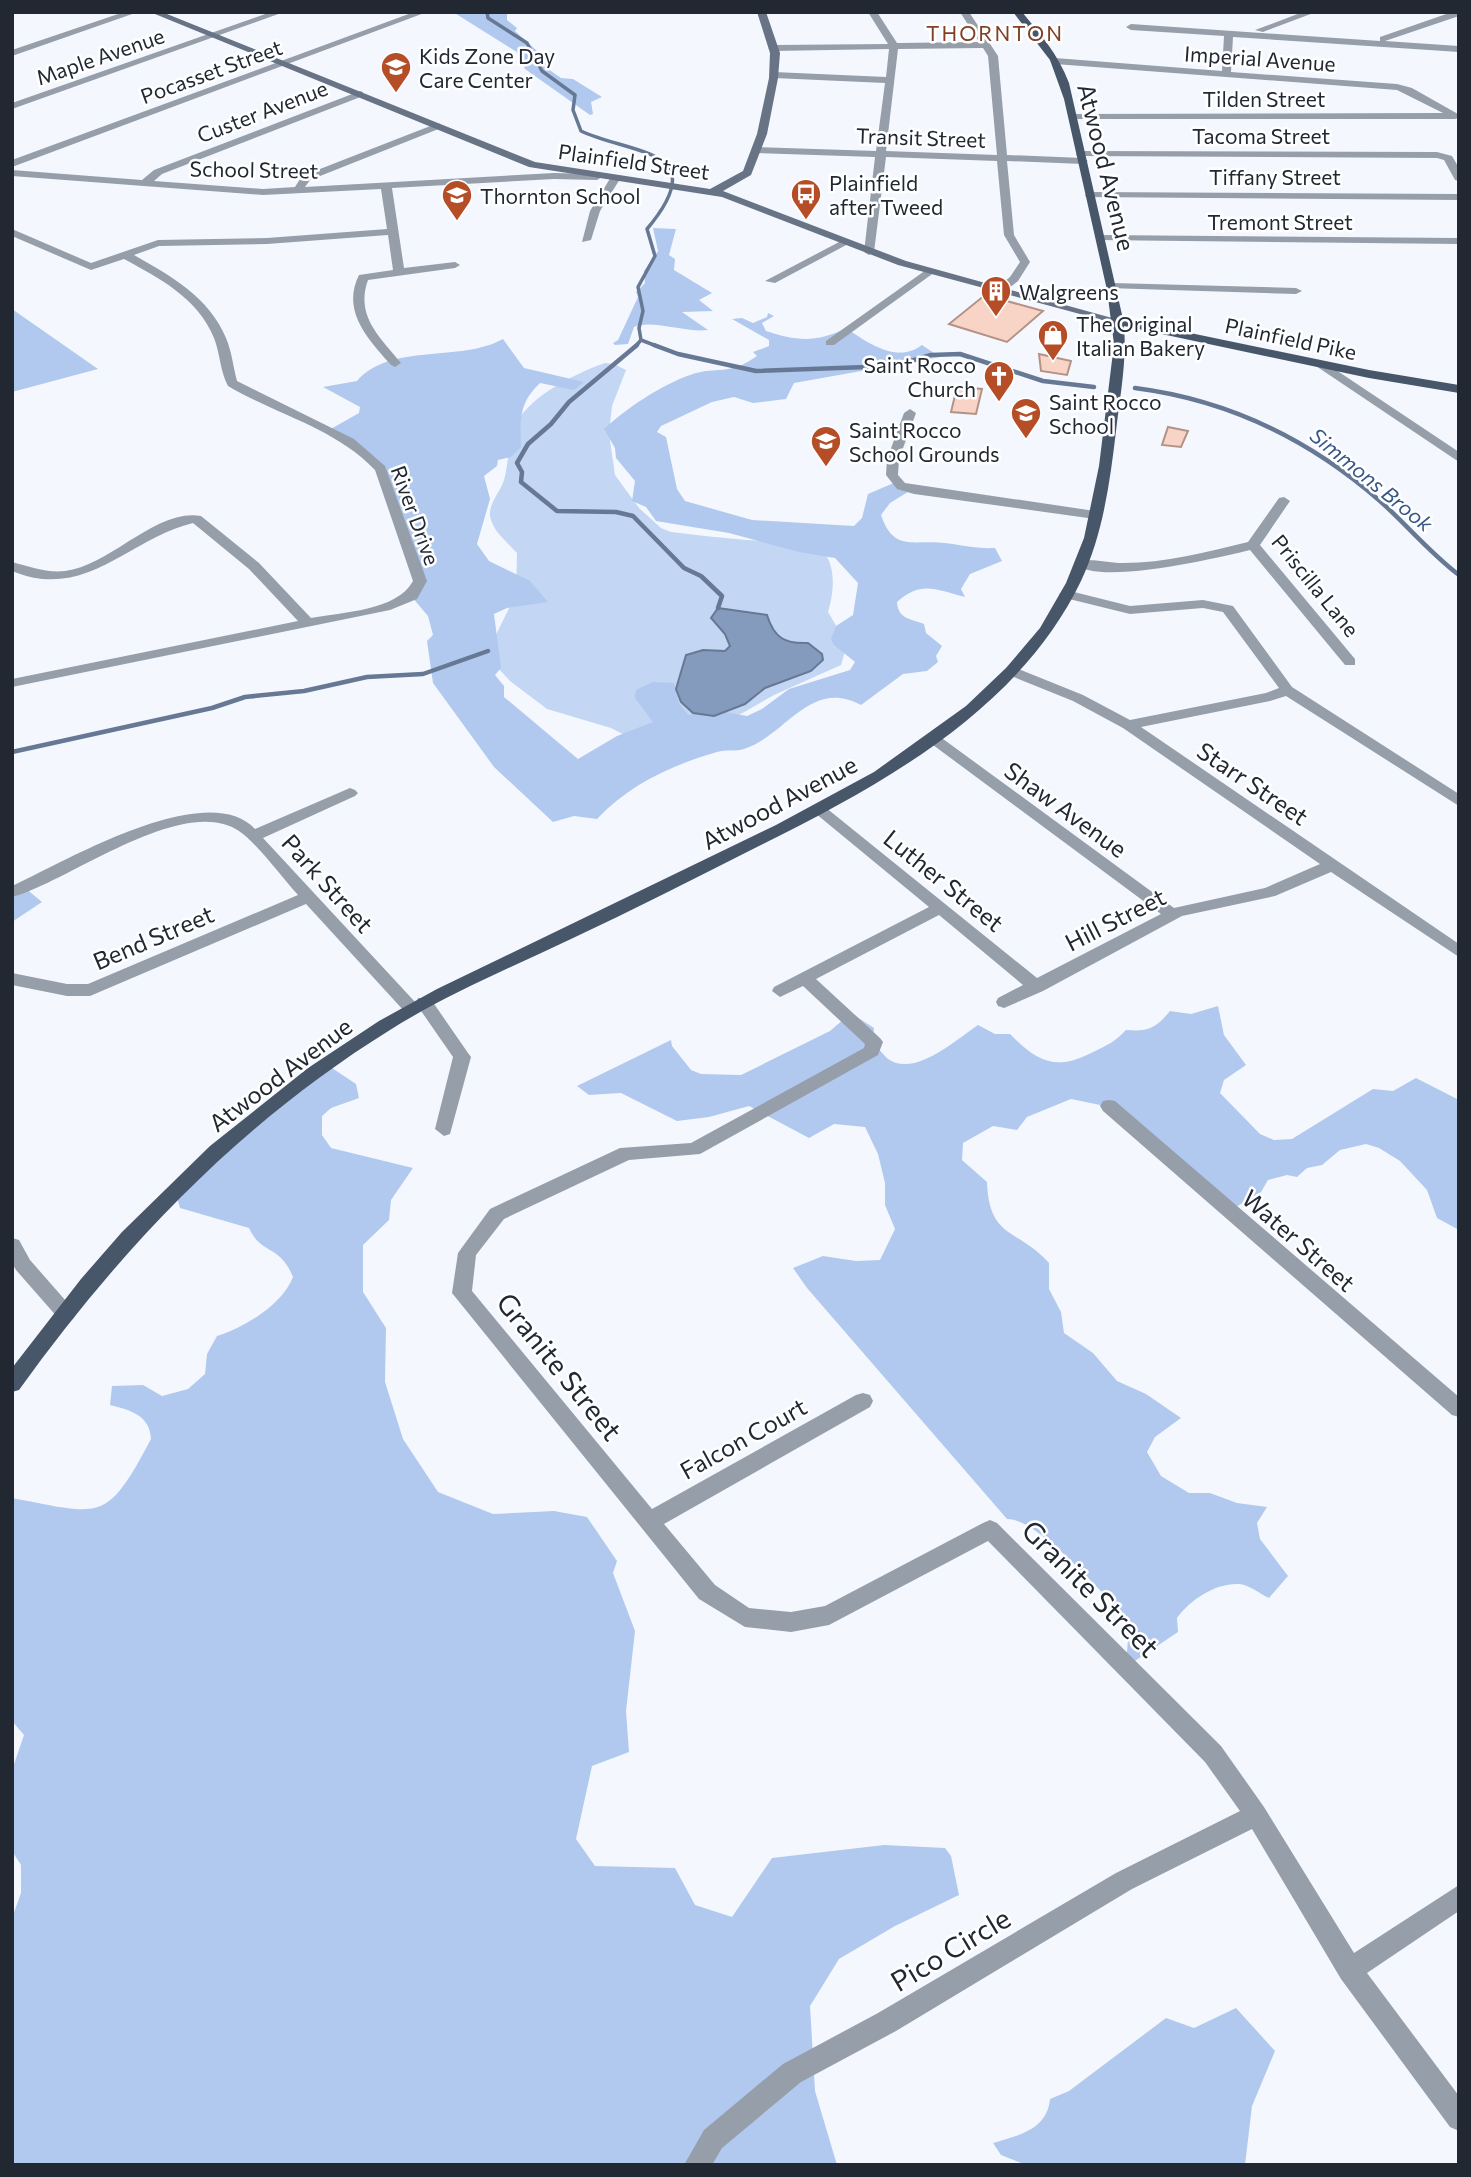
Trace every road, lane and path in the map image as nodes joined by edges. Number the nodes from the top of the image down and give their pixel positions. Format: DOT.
graph roads {
  1 [pos="134,12"];
  2 [pos="154,12"];
  3 [pos="280,12"];
  4 [pos="423,12"];
  5 [pos="761,12"];
  6 [pos="872,12"];
  7 [pos="964,12"];
  8 [pos="1017,12"];
  9 [pos="1312,12"];
  10 [pos="1459,13"];
  11 [pos="1131,27"];
  12 [pos="1229,32"];
  13 [pos="1250,33"];
  14 [pos="213,35"];
  15 [pos="1381,43"];
  16 [pos="986,44"];
  17 [pos="894,46"];
  18 [pos="774,48"];
  19 [pos="1459,49"];
  20 [pos="12,52"];
  21 [pos="1055,61"];
  22 [pos="285,64"];
  23 [pos="1226,74"];
  24 [pos="774,75"];
  25 [pos="890,80"];
  26 [pos="360,94"];
  27 [pos="12,106"];
  28 [pos="1455,114"];
  29 [pos="1072,116"];
  30 [pos="438,126"];
  31 [pos="758,150"];
  32 [pos="882,155"];
  33 [pos="1082,158"];
  34 [pos="1000,159"];
  35 [pos="12,164"];
  36 [pos="533,165"];
  37 [pos="12,173"];
  38 [pos="29,174"];
  39 [pos="597,177"];
  40 [pos="1459,178"];
  41 [pos="615,179"];
  42 [pos="496,180"];
  43 [pos="143,184"];
  44 [pos="386,185"];
  45 [pos="12,186"];
  46 [pos="299,191"];
  47 [pos="713,191"];
  48 [pos="1090,195"];
  49 [pos="1459,197"];
  50 [pos="12,232"];
  51 [pos="392,232"];
  52 [pos="1101,238"];
  53 [pos="586,240"];
  54 [pos="1459,241"];
  55 [pos="845,243"];
  56 [pos="869,252"];
  57 [pos="123,254"];
  58 [pos="455,265"];
  59 [pos="399,270"];
  60 [pos="930,272"];
  61 [pos="771,281"];
  62 [pos="1112,286"];
  63 [pos="1000,290"];
  64 [pos="1296,291"];
  65 [pos="1116,321"];
  66 [pos="830,344"];
  67 [pos="395,363"];
  68 [pos="1320,364"];
  69 [pos="1459,389"];
  70 [pos="909,413"];
  71 [pos="1459,458"];
  72 [pos="1284,500"];
  73 [pos="1095,515"];
  74 [pos="1253,545"];
  75 [pos="1081,564"];
  76 [pos="14,569"];
  77 [pos="1066,594"];
  78 [pos="309,624"];
  79 [pos="1350,662"];
  80 [pos="1011,671"];
  81 [pos="12,683"];
  82 [pos="1287,690"];
  83 [pos="1128,724"];
  84 [pos="934,739"];
  85 [pos="350,793"];
  86 [pos="1459,801"];
  87 [pos="820,810"];
  88 [pos="253,836"];
  89 [pos="1332,864"];
  90 [pos="12,892"];
  91 [pos="307,897"];
  92 [pos="942,907"];
  93 [pos="1173,915"];
  94 [pos="1459,952"];
  95 [pos="805,978"];
  96 [pos="12,979"];
  97 [pos="1037,988"];
  98 [pos="780,991"];
  99 [pos="1004,1002"];
  100 [pos="418,1005"];
  101 [pos="1109,1106"];
  102 [pos="444,1129"];
  103 [pos="12,1245"];
  104 [pos="65,1314"];
  105 [pos="12,1384"];
  106 [pos="863,1401"];
  107 [pos="1459,1409"];
  108 [pos="650,1521"];
  109 [pos="1256,1815"];
  110 [pos="1459,1897"];
  111 [pos="1350,1970"];
  112 [pos="1459,2118"];
  113 [pos="697,2165"];
  1 -- 20 [label="street"];
  2 -- 14 [label="main road, Plainfield Street"];
  3 -- 14 [label="street, Maple Avenue"];
  4 -- 22 [label="street, Pocasset Street"];
  5 -- 18 [label="main road"];
  6 -- 17 [label="street"];
  7 -- 16 [label="street"];
  8 -- 21 [label="main road, Atwood Avenue"];
  9 -- 13 [label="street"];
  10 -- 15 [label="street"];
  11 -- 12 [label="street"];
  12 -- 13 [label="street"];
  12 -- 23 [label="street"];
  13 -- 15 [label="street"];
  14 -- 22 [label="main road, Plainfield Street"];
  14 -- 27 [label="street, Maple Avenue"];
  15 -- 19 [label="street"];
  16 -- 17 [label="street"];
  16 -- 34 [label="street"];
  17 -- 18 [label="street"];
  17 -- 25 [label="street"];
  18 -- 24 [label="main road"];
  21 -- 23 [label="street, Imperial Avenue"];
  21 -- 29 [label="main road, Atwood Avenue"];
  22 -- 26 [label="main road, Plainfield Street"];
  22 -- 35 [label="street, Pocasset Street"];
  23 -- 28 [label="street, Imperial Avenue"];
  24 -- 25 [label="street"];
  24 -- 31 [label="main road"];
  25 -- 32 [label="street"];
  26 -- 30 [label="main road, Plainfield Street"];
  26 -- 43 [label="street, Custer Avenue"];
  28 -- 29 [label="street, Tilden Street"];
  29 -- 33 [label="main road, Atwood Avenue"];
  30 -- 36 [label="main road, Plainfield Street"];
  30 -- 46 [label="street"];
  31 -- 32 [label="street, Transit Street"];
  31 -- 47 [label="main road"];
  32 -- 34 [label="street, Transit Street"];
  32 -- 56 [label="street"];
  33 -- 34 [label="street, Transit Street"];
  33 -- 40 [label="street, Tacoma Street"];
  33 -- 48 [label="main road, Atwood Avenue"];
  34 -- 63 [label="street"];
  36 -- 39 [label="main road, Plainfield Street"];
  36 -- 42 [label="street, School Street"];
  37 -- 38 [label="street, School Street"];
  38 -- 43 [label="street, School Street"];
  38 -- 45 [label="street"];
  39 -- 41 [label="main road, Plainfield Street"];
  39 -- 42 [label="street, School Street"];
  41 -- 47 [label="main road, Plainfield Street"];
  41 -- 53 [label="street"];
  42 -- 44 [label="street, School Street"];
  43 -- 46 [label="street, School Street"];
  44 -- 46 [label="street, School Street"];
  44 -- 51 [label="street"];
  47 -- 55 [label="main road, Plainfield Street"];
  48 -- 49 [label="street, Tiffany Street"];
  48 -- 52 [label="main road, Atwood Avenue"];
  50 -- 57 [label="street"];
  51 -- 57 [label="street"];
  51 -- 59 [label="street"];
  52 -- 54 [label="street, Tremont Street"];
  52 -- 62 [label="main road, Atwood Avenue"];
  55 -- 56 [label="main road, Plainfield Street"];
  55 -- 61 [label="street"];
  56 -- 60 [label="main road, Plainfield Street"];
  57 -- 78 [label="street, River Drive"];
  58 -- 59 [label="street"];
  59 -- 67 [label="street"];
  60 -- 63 [label="main road, Plainfield Street"];
  60 -- 66 [label="street"];
  62 -- 64 [label="street"];
  62 -- 65 [label="main road, Atwood Avenue"];
  63 -- 65 [label="main road, Plainfield Street"];
  65 -- 68 [label="main road, Plainfield Pike"];
  65 -- 73 [label="main road, Atwood Avenue"];
  68 -- 69 [label="main road, Plainfield Pike"];
  68 -- 71 [label="street"];
  70 -- 73 [label="street"];
  72 -- 74 [label="street, Priscilla Lane"];
  73 -- 75 [label="main road, Atwood Avenue"];
  74 -- 75 [label="street"];
  74 -- 79 [label="street, Priscilla Lane"];
  75 -- 77 [label="main road, Atwood Avenue"];
  76 -- 78 [label="street"];
  77 -- 80 [label="main road, Atwood Avenue"];
  77 -- 82 [label="street"];
  78 -- 81 [label="street, River Drive"];
  80 -- 83 [label="street, Starr Street"];
  80 -- 84 [label="main road, Atwood Avenue"];
  82 -- 83 [label="street"];
  82 -- 86 [label="street"];
  83 -- 89 [label="street, Starr Street"];
  84 -- 87 [label="main road, Atwood Avenue"];
  84 -- 93 [label="street, Shaw Avenue"];
  85 -- 88 [label="street, Park Street"];
  87 -- 92 [label="street, Luther Street"];
  87 -- 100 [label="main road, Atwood Avenue"];
  88 -- 90 [label="street"];
  88 -- 91 [label="street, Park Street"];
  89 -- 93 [label="street, Hill Street"];
  89 -- 94 [label="street, Starr Street"];
  91 -- 96 [label="street, Bend Street"];
  91 -- 100 [label="street, Park Street"];
  92 -- 95 [label="street"];
  92 -- 97 [label="street, Luther Street"];
  93 -- 97 [label="street, Hill Street"];
  95 -- 98 [label="street"];
  95 -- 108 [label="street, Granite Street"];
  97 -- 99 [label="street, Hill Street"];
  100 -- 102 [label="street, Park Street"];
  100 -- 104 [label="main road, Atwood Avenue"];
  101 -- 107 [label="street, Water Street"];
  103 -- 104 [label="street"];
  104 -- 105 [label="main road, Atwood Avenue"];
  106 -- 108 [label="street, Falcon Court"];
  108 -- 109 [label="street, Granite Street"];
  109 -- 111 [label="street, Granite Street"];
  109 -- 113 [label="street, Pico Circle"];
  110 -- 111 [label="street"];
  111 -- 112 [label="street, Granite Street"];
}
